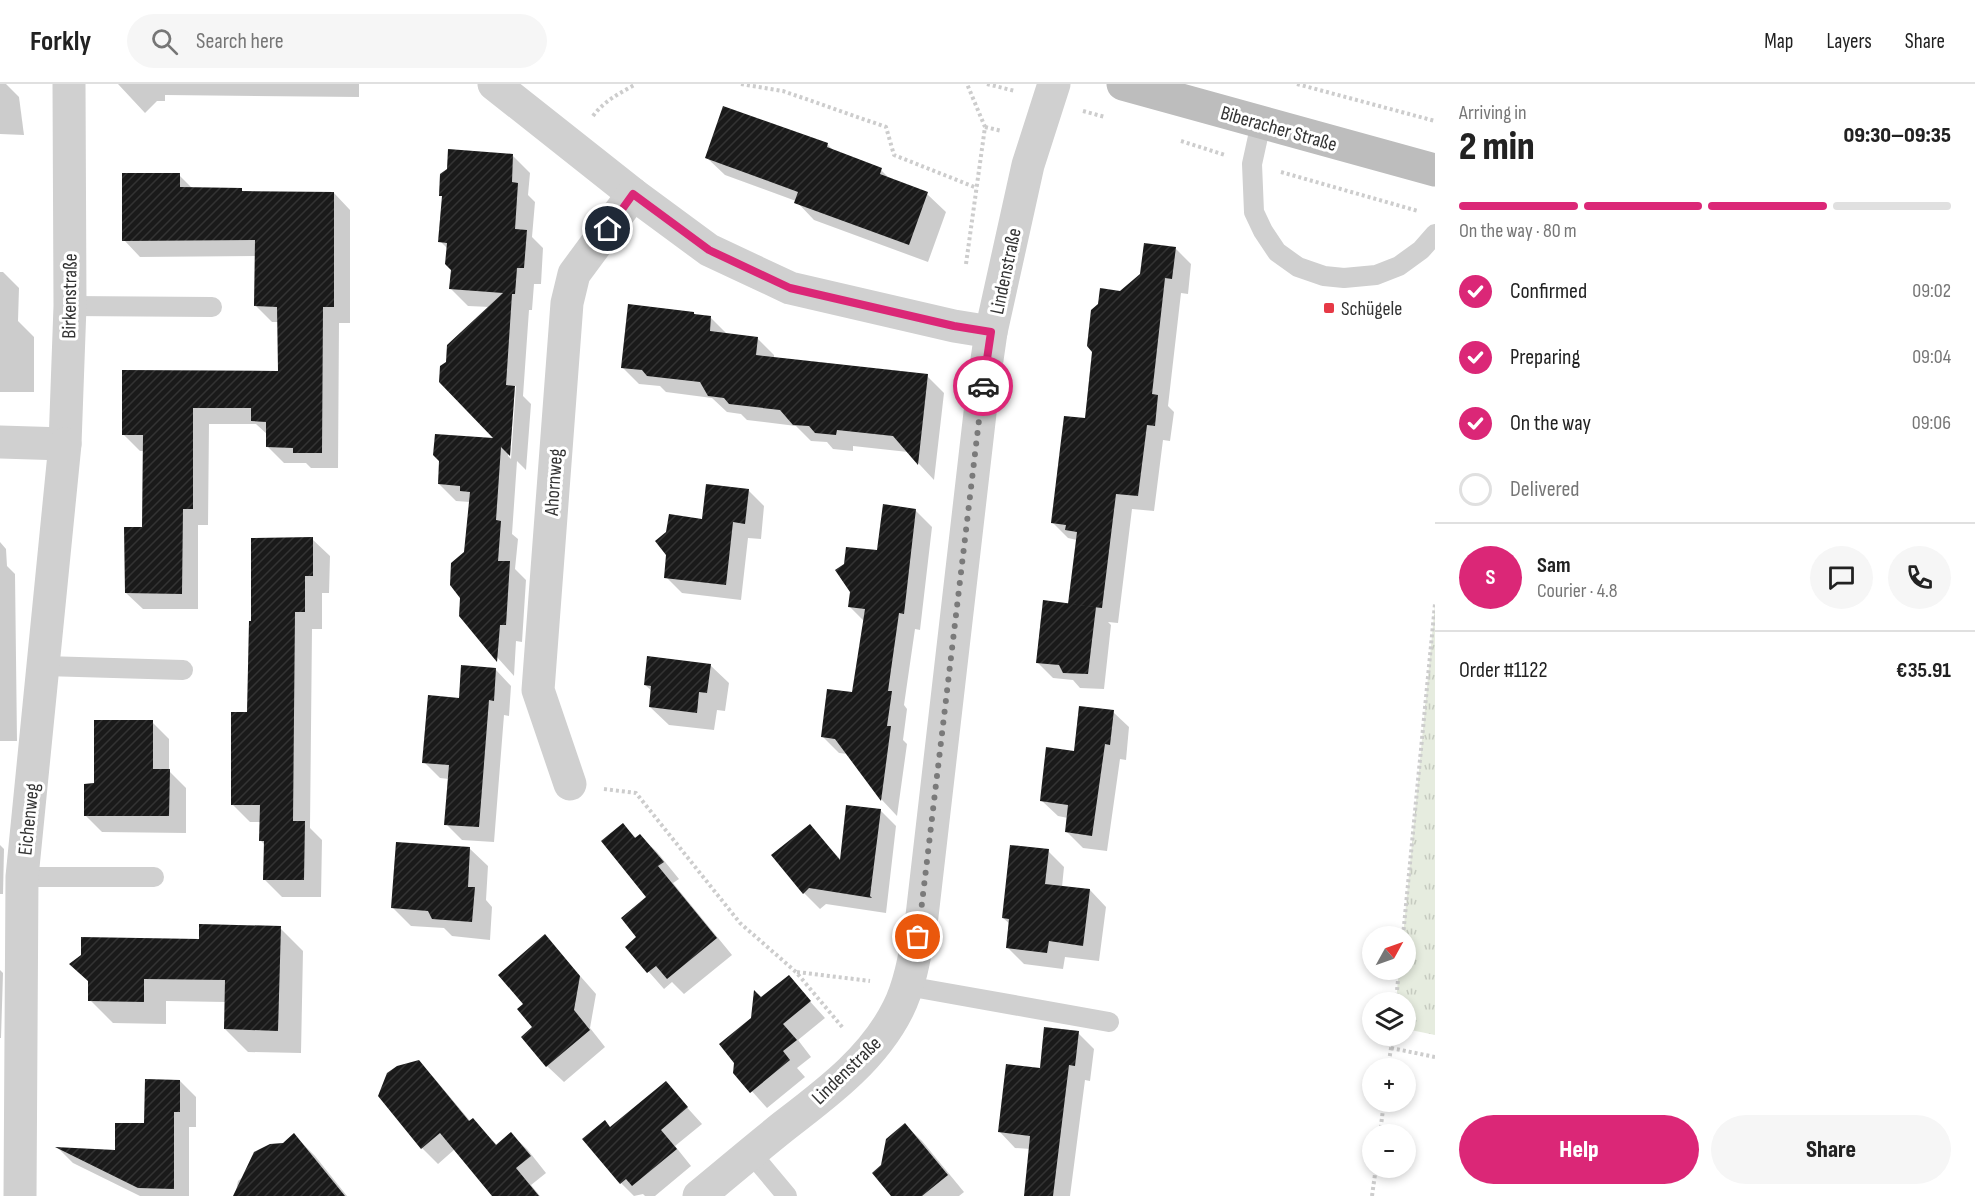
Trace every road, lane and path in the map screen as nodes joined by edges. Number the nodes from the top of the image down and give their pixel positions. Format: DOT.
graph roads {
  1 [pos="69,84"];
  2 [pos="494,84"];
  3 [pos="636,84"];
  4 [pos="741,84"];
  5 [pos="966,84"];
  6 [pos="1054,84"];
  7 [pos="1123,84"];
  8 [pos="1298,84"];
  9 [pos="1435,121"];
  10 [pos="1262,123"];
  11 [pos="572,146"];
  12 [pos="1435,170"];
  13 [pos="977,188"];
  14 [pos="633,194"];
  15 [pos="1435,234"];
  16 [pos="965,268"];
  17 [pos="70,306"];
  18 [pos="212,308"];
  19 [pos="991,332"];
  20 [pos="0,442"];
  21 [pos="65,444"];
  22 [pos="1435,604"];
  23 [pos="44,666"];
  24 [pos="183,670"];
  25 [pos="570,784"];
  26 [pos="22,876"];
  27 [pos="154,877"];
  28 [pos="1403,926"];
  29 [pos="796,972"];
  30 [pos="907,986"];
  31 [pos="1109,1022"];
  32 [pos="1391,1048"];
  33 [pos="866,1056"];
  34 [pos="1435,1057"];
  35 [pos="1390,1058"];
  36 [pos="751,1153"];
  37 [pos="1374,1178"];
  38 [pos="20,1196"];
  39 [pos="699,1196"];
  40 [pos="787,1196"];
  41 [pos="1372,1196"];
  1 -- 17 [label="street, Birkenstraße"];
  2 -- 11 [label="street"];
  3 -- 11 [label="path"];
  4 -- 13 [label="path"];
  5 -- 13 [label="path"];
  6 -- 19 [label="street, Lindenstraße"];
  7 -- 10 [label="street, Biberacher Straße"];
  8 -- 9 [label="path"];
  10 -- 12 [label="street, Biberacher Straße"];
  10 -- 15 [label="lane"];
  11 -- 14 [label="street"];
  13 -- 16 [label="path"];
  14 -- 19 [label="street"];
  14 -- 25 [label="street, Ahornweg"];
  17 -- 18 [label="lane"];
  17 -- 21 [label="street, Birkenstraße"];
  19 -- 30 [label="street, Lindenstraße"];
  20 -- 21 [label="street"];
  21 -- 23 [label="street, Eichenweg"];
  22 -- 28 [label="path"];
  23 -- 24 [label="lane"];
  23 -- 26 [label="street, Eichenweg"];
  25 -- 29 [label="path"];
  26 -- 27 [label="lane"];
  26 -- 38 [label="street, Eichenweg"];
  29 -- 30 [label="path"];
  29 -- 33 [label="path"];
  30 -- 31 [label="lane"];
  30 -- 33 [label="street, Lindenstraße"];
  32 -- 34 [label="path"];
  32 -- 35 [label="path"];
  33 -- 36 [label="street, Lindenstraße"];
  36 -- 39 [label="street, Lindenstraße"];
  36 -- 40 [label="lane"];
  37 -- 41 [label="path"];
}
